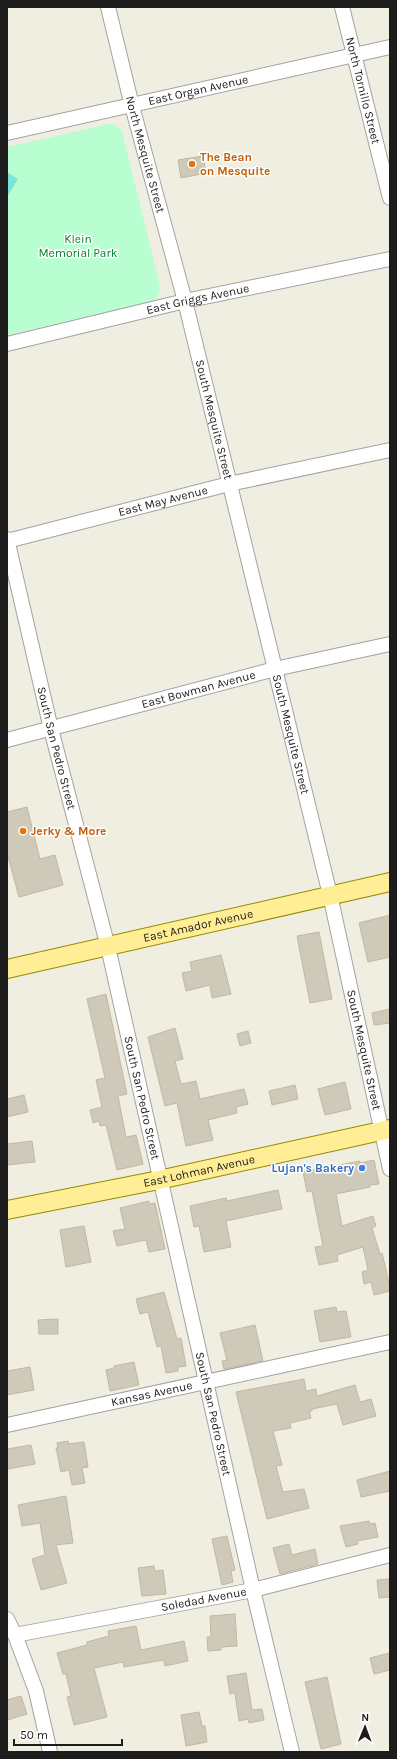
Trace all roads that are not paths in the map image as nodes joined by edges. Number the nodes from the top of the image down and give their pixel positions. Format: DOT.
graph roads {
  1 [pos="108,7"];
  2 [pos="342,7"];
  3 [pos="390,47"];
  4 [pos="354,55"];
  5 [pos="132,106"];
  6 [pos="7,134"];
  7 [pos="385,155"];
  8 [pos="390,198"];
  9 [pos="390,259"];
  10 [pos="184,301"];
  11 [pos="7,344"];
  12 [pos="390,450"];
  13 [pos="229,484"];
  14 [pos="7,540"];
  15 [pos="390,644"];
  16 [pos="275,669"];
  17 [pos="51,729"];
  18 [pos="7,740"];
  19 [pos="390,882"];
  20 [pos="330,895"];
  21 [pos="108,947"];
  22 [pos="7,968"];
  23 [pos="386,1130"];
  24 [pos="390,1169"];
  25 [pos="159,1180"];
  26 [pos="7,1210"];
  27 [pos="390,1342"];
  28 [pos="207,1382"];
  29 [pos="7,1425"];
  30 [pos="390,1555"];
  31 [pos="253,1590"];
  32 [pos="7,1619"];
  33 [pos="15,1635"];
  34 [pos="50,1752"];
  35 [pos="292,1752"];
  1 -- 5 [label="street, North Mesquite Street"];
  2 -- 4 [label="street, North Tornillo Street"];
  3 -- 4 [label="street, East Organ Avenue"];
  4 -- 5 [label="street, East Organ Avenue"];
  4 -- 7 [label="street, North Tornillo Street"];
  5 -- 6 [label="street, East Organ Avenue"];
  5 -- 10 [label="street, North Mesquite Street"];
  7 -- 8 [label="street, North Tornillo Street"];
  9 -- 10 [label="street, East Griggs Avenue"];
  10 -- 11 [label="street, East Griggs Avenue"];
  10 -- 13 [label="street, South Mesquite Street"];
  12 -- 13 [label="street, East May Avenue"];
  13 -- 14 [label="street, East May Avenue"];
  13 -- 16 [label="street, South Mesquite Street"];
  14 -- 17 [label="street, South San Pedro Street"];
  15 -- 16 [label="street, East Bowman Avenue"];
  16 -- 17 [label="street, East Bowman Avenue"];
  16 -- 20 [label="street, South Mesquite Street"];
  17 -- 18 [label="street, East Bowman Avenue"];
  17 -- 21 [label="street, South San Pedro Street"];
  19 -- 20 [label="main road, East Amador Avenue"];
  20 -- 21 [label="main road, East Amador Avenue"];
  20 -- 23 [label="street, South Mesquite Street"];
  21 -- 22 [label="main road, East Amador Avenue"];
  21 -- 25 [label="street, South San Pedro Street"];
  23 -- 24 [label="street, South Mesquite Street"];
  23 -- 25 [label="main road, East Lohman Avenue"];
  25 -- 26 [label="main road, East Lohman Avenue"];
  25 -- 28 [label="street, South San Pedro Street"];
  27 -- 28 [label="street, Kansas Avenue"];
  28 -- 29 [label="street, Kansas Avenue"];
  28 -- 31 [label="street, South San Pedro Street"];
  30 -- 31 [label="street, Soledad Avenue"];
  31 -- 33 [label="street, Soledad Avenue"];
  31 -- 35 [label="street, South San Pedro Street"];
  32 -- 33 [label="street"];
  33 -- 34 [label="street"];
}
